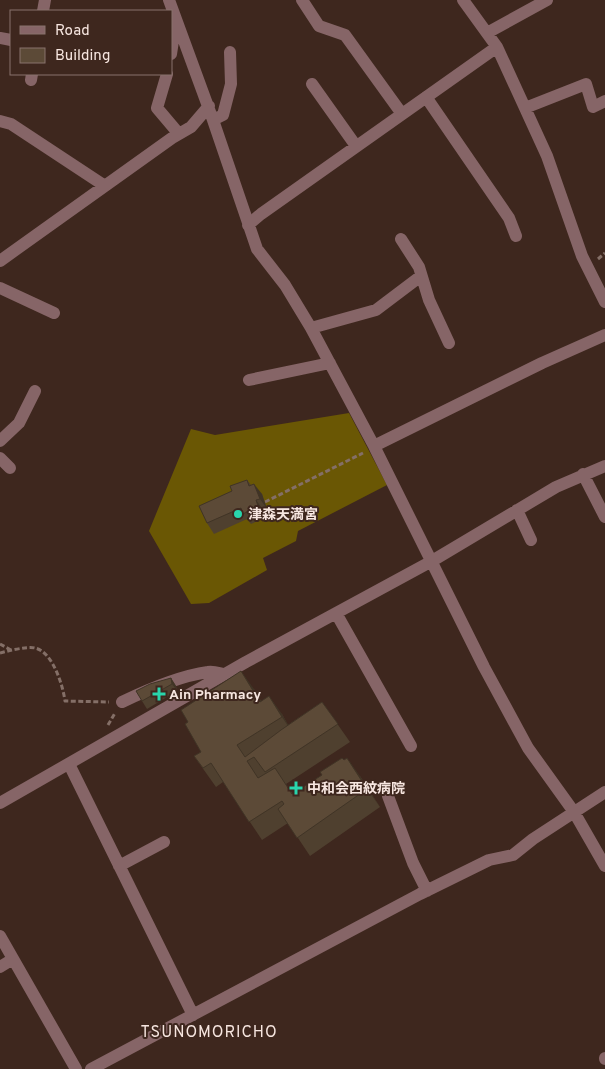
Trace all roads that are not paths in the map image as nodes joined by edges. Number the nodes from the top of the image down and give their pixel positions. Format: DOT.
graph roads {
  1 [pos="169,0"];
  2 [pos="302,0"];
  3 [pos="463,0"];
  4 [pos="547,0"];
  5 [pos="176,18"];
  6 [pos="487,33"];
  7 [pos="172,47"];
  8 [pos="497,47"];
  9 [pos="230,52"];
  10 [pos="167,75"];
  11 [pos="312,84"];
  12 [pos="426,97"];
  13 [pos="605,101"];
  14 [pos="208,106"];
  15 [pos="525,108"];
  16 [pos="402,114"];
  17 [pos="214,120"];
  18 [pos="0,121"];
  19 [pos="178,134"];
  20 [pos="356,146"];
  21 [pos="105,186"];
  22 [pos="248,225"];
  23 [pos="516,236"];
  24 [pos="401,239"];
  25 [pos="0,261"];
  26 [pos="421,276"];
  27 [pos="0,288"];
  28 [pos="605,302"];
  29 [pos="54,314"];
  30 [pos="311,328"];
  31 [pos="605,335"];
  32 [pos="449,343"];
  33 [pos="330,363"];
  34 [pos="249,380"];
  35 [pos="35,392"];
  36 [pos="0,441"];
  37 [pos="374,446"];
  38 [pos="0,458"];
  39 [pos="605,466"];
  40 [pos="10,468"];
  41 [pos="583,474"];
  42 [pos="517,510"];
  43 [pos="605,516"];
  44 [pos="531,540"];
  45 [pos="432,561"];
  46 [pos="336,613"];
  47 [pos="224,674"];
  48 [pos="122,702"];
  49 [pos="411,746"];
  50 [pos="69,764"];
  51 [pos="605,792"];
  52 [pos="388,796"];
  53 [pos="0,803"];
  54 [pos="574,812"];
  55 [pos="164,842"];
  56 [pos="119,866"];
  57 [pos="605,866"];
  58 [pos="427,891"];
  59 [pos="0,936"];
  60 [pos="13,959"];
  61 [pos="0,966"];
  62 [pos="193,1015"];
  63 [pos="76,1069"];
  64 [pos="91,1069"];
  1 -- 5 [label="street"];
  2 -- 16 [label="street"];
  3 -- 6 [label="street"];
  4 -- 6 [label="street"];
  5 -- 7 [label="street"];
  5 -- 14 [label="street"];
  6 -- 8 [label="street"];
  8 -- 12 [label="street"];
  8 -- 15 [label="street"];
  9 -- 17 [label="street"];
  10 -- 19 [label="street"];
  11 -- 20 [label="street"];
  12 -- 16 [label="street"];
  12 -- 23 [label="street"];
  13 -- 15 [label="street"];
  14 -- 17 [label="street"];
  14 -- 19 [label="street"];
  15 -- 28 [label="street"];
  16 -- 20 [label="street"];
  17 -- 22 [label="street"];
  18 -- 21 [label="street"];
  19 -- 21 [label="street"];
  20 -- 22 [label="street"];
  21 -- 25 [label="street"];
  22 -- 30 [label="street"];
  24 -- 26 [label="street"];
  26 -- 30 [label="street"];
  26 -- 32 [label="street"];
  27 -- 29 [label="street"];
  30 -- 33 [label="street"];
  31 -- 37 [label="street"];
  33 -- 34 [label="street"];
  33 -- 37 [label="street"];
  35 -- 36 [label="street"];
  37 -- 45 [label="street"];
  38 -- 40 [label="street"];
  39 -- 41 [label="street"];
  41 -- 42 [label="street"];
  41 -- 43 [label="street"];
  42 -- 44 [label="street"];
  42 -- 45 [label="street"];
  45 -- 46 [label="street"];
  45 -- 54 [label="street"];
  46 -- 47 [label="street"];
  46 -- 49 [label="street"];
  47 -- 48 [label="street"];
  47 -- 50 [label="street"];
  50 -- 53 [label="street"];
  50 -- 56 [label="street"];
  51 -- 54 [label="street"];
  52 -- 58 [label="street"];
  54 -- 57 [label="street"];
  54 -- 58 [label="street"];
  55 -- 56 [label="street"];
  56 -- 62 [label="street"];
  58 -- 62 [label="street"];
  59 -- 60 [label="street"];
  60 -- 61 [label="street"];
  60 -- 63 [label="street"];
  62 -- 64 [label="street"];
}
